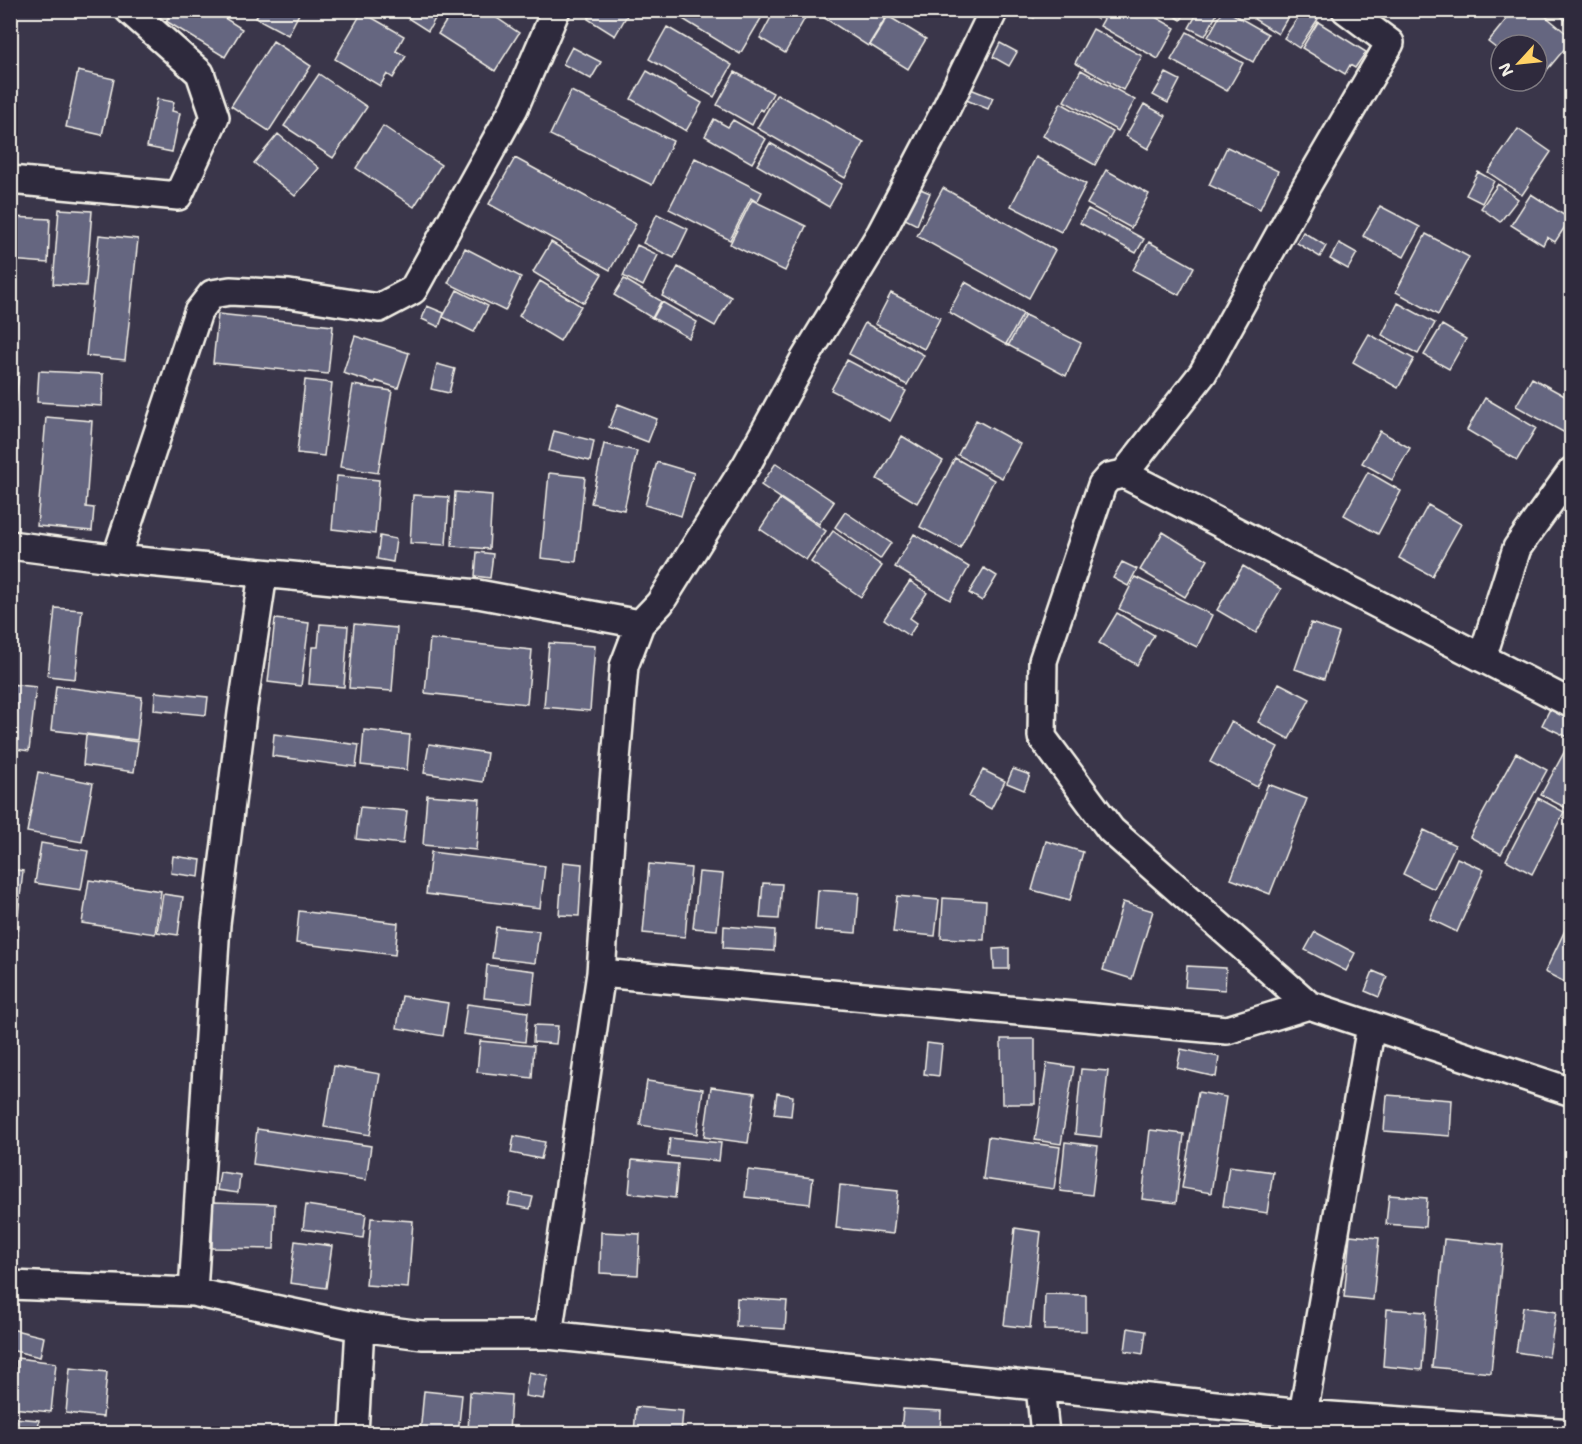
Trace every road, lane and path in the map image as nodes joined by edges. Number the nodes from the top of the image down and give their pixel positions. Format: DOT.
graph roads {
  1 [pos="129,10"];
  2 [pos="994,10"];
  3 [pos="1346,10"];
  4 [pos="552,12"];
  5 [pos="10,180"];
  6 [pos="1572,471"];
  7 [pos="1124,474"];
  8 [pos="10,545"];
  9 [pos="116,559"];
  10 [pos="263,574"];
  11 [pos="640,624"];
  12 [pos="1482,658"];
  13 [pos="1572,704"];
  14 [pos="601,973"];
  15 [pos="1310,1005"];
  16 [pos="1371,1026"];
  17 [pos="1572,1092"];
  18 [pos="10,1285"];
  19 [pos="194,1292"];
  20 [pos="360,1327"];
  21 [pos="548,1335"];
  22 [pos="1040,1387"];
  23 [pos="1303,1414"];
  24 [pos="1520,1431"];
  25 [pos="1572,1433"];
  26 [pos="354,1434"];
  27 [pos="1045,1434"];
  1 -- 5 [label="street"];
  2 -- 11 [label="street"];
  3 -- 7 [label="street"];
  4 -- 9 [label="street"];
  6 -- 12 [label="street"];
  7 -- 12 [label="street"];
  7 -- 15 [label="street"];
  8 -- 9 [label="street"];
  9 -- 10 [label="street"];
  10 -- 11 [label="street"];
  10 -- 19 [label="street"];
  11 -- 14 [label="street"];
  12 -- 13 [label="street"];
  14 -- 15 [label="street"];
  14 -- 21 [label="street"];
  15 -- 16 [label="street"];
  16 -- 17 [label="street"];
  16 -- 23 [label="street"];
  18 -- 19 [label="street"];
  19 -- 20 [label="street"];
  20 -- 21 [label="street"];
  20 -- 26 [label="street"];
  21 -- 22 [label="street"];
  22 -- 23 [label="street"];
  22 -- 27 [label="street"];
  23 -- 24 [label="street"];
  24 -- 25 [label="street"];
}
